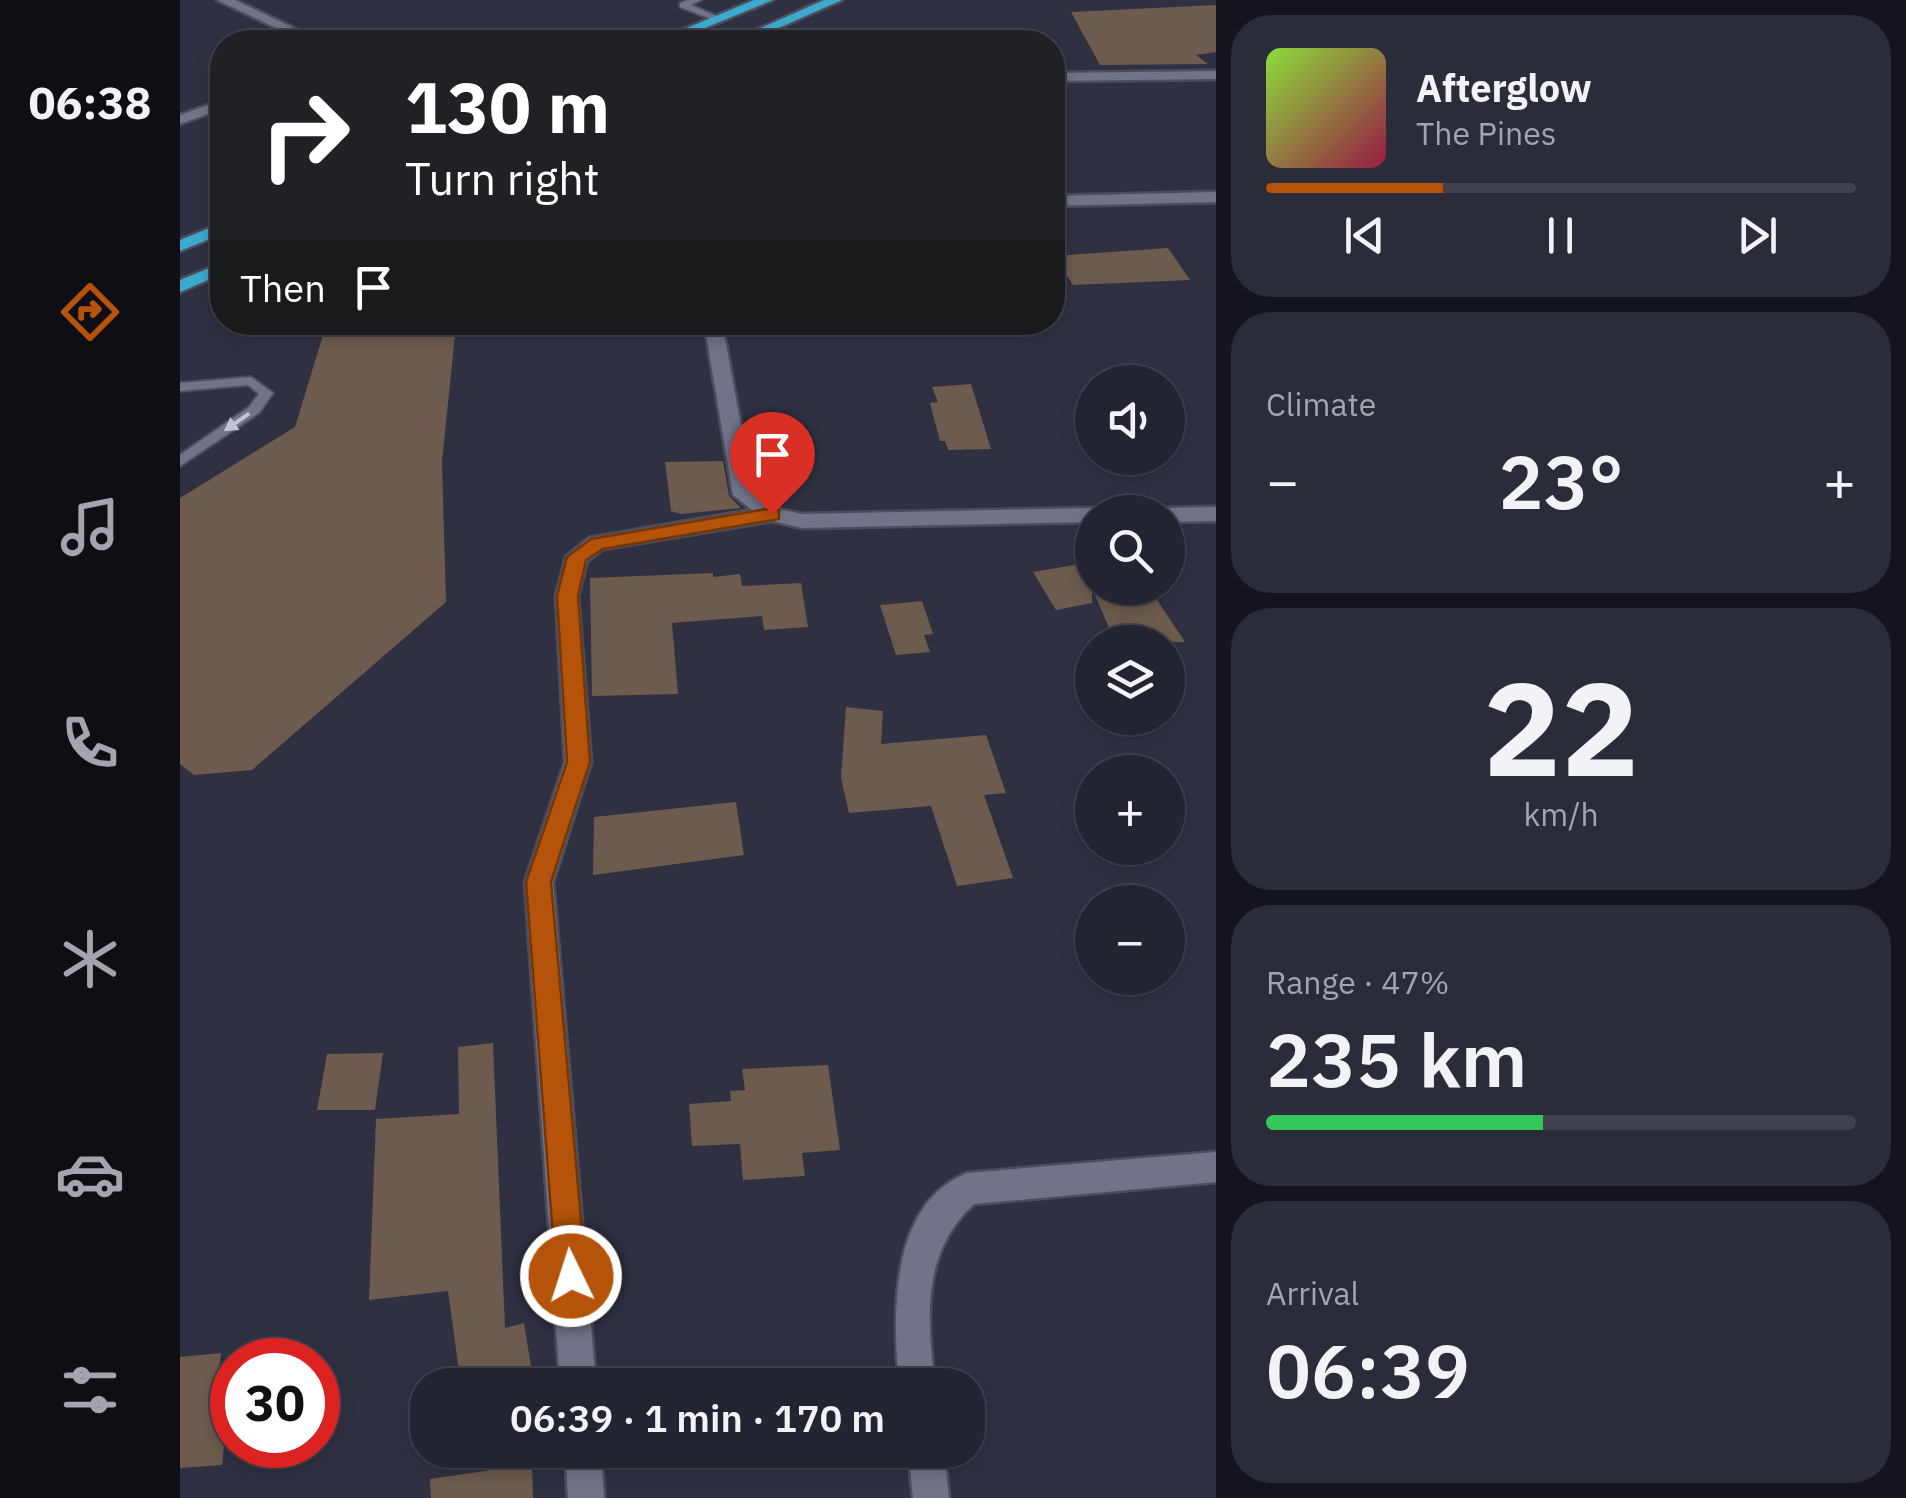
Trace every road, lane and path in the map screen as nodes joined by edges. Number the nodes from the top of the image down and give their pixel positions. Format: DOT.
graph roads {
  1 [pos="224,0"];
  2 [pos="696,0"];
  3 [pos="766,0"];
  4 [pos="782,0"];
  5 [pos="835,0"];
  6 [pos="810,11"];
  7 [pos="718,19"];
  8 [pos="290,30"];
  9 [pos="690,30"];
  10 [pos="765,30"];
  11 [pos="1216,75"];
  12 [pos="1065,76"];
  13 [pos="210,109"];
  14 [pos="180,120"];
  15 [pos="1214,200"];
  16 [pos="1065,201"];
  17 [pos="210,233"];
  18 [pos="180,246"];
  19 [pos="210,273"];
  20 [pos="180,287"];
  21 [pos="715,335"];
  22 [pos="180,388"];
  23 [pos="180,462"];
  24 [pos="772,514"];
  25 [pos="1216,514"];
  26 [pos="1185,515"];
  27 [pos="1075,516"];
  28 [pos="1216,1167"];
  29 [pos="577,1368"];
  30 [pos="917,1368"];
  31 [pos="584,1468"];
  32 [pos="928,1468"];
  33 [pos="586,1498"];
  34 [pos="932,1498"];
  1 -- 8 [label="street"];
  2 -- 7 [label="lane"];
  3 -- 7 [label="main road"];
  4 -- 6 [label="main road"];
  5 -- 6 [label="main road"];
  6 -- 10 [label="main road"];
  7 -- 9 [label="main road"];
  11 -- 12 [label="street"];
  13 -- 14 [label="street"];
  15 -- 16 [label="street"];
  17 -- 18 [label="main road"];
  19 -- 20 [label="main road"];
  21 -- 24 [label="street"];
  22 -- 23 [label="lane, one-way"];
  24 -- 27 [label="street"];
  24 -- 29 [label="street"];
  25 -- 26 [label="street"];
  28 -- 30 [label="street"];
  31 -- 33 [label="street"];
  32 -- 34 [label="street"];
}
